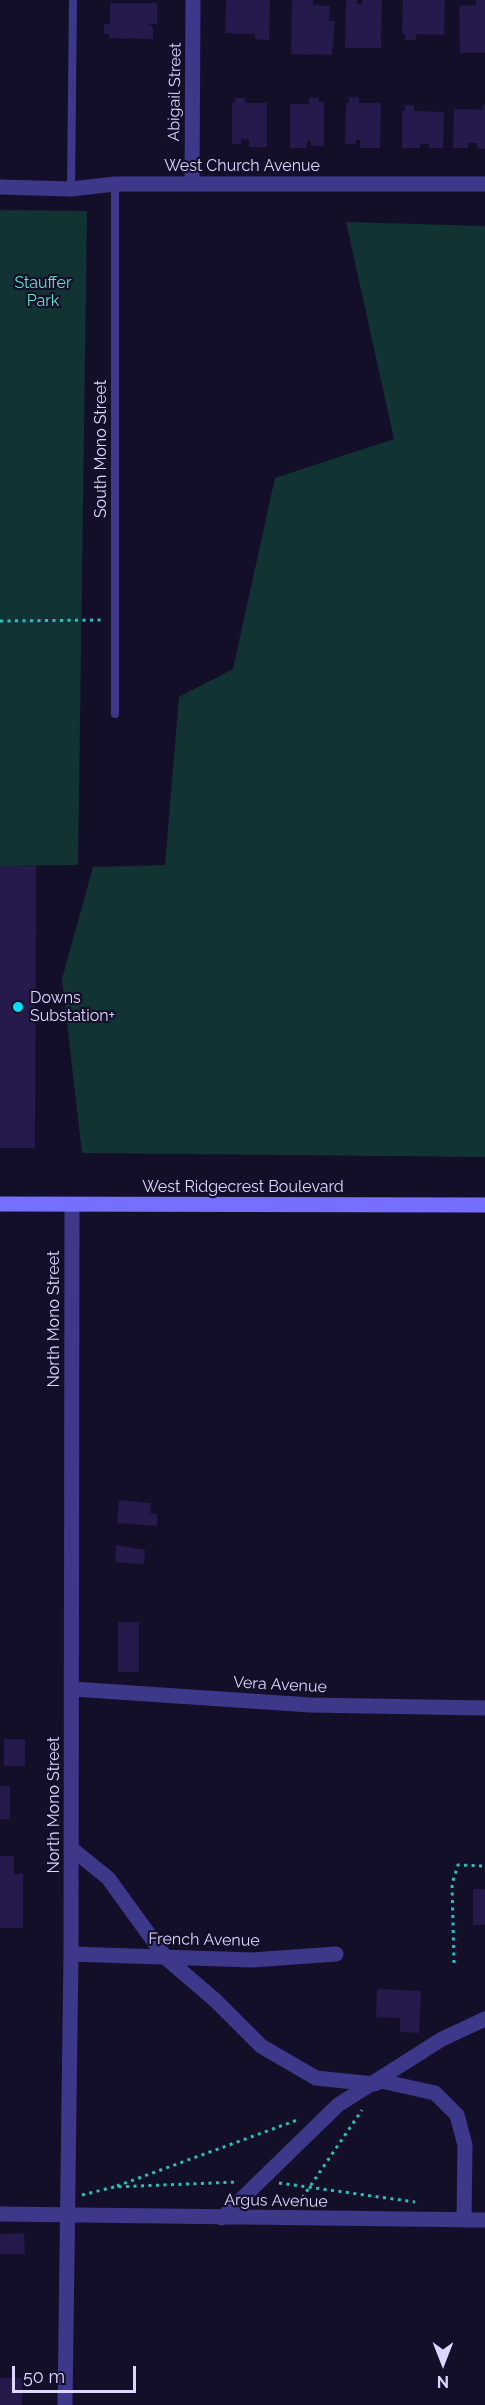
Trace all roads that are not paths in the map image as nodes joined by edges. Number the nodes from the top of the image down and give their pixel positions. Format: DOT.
graph roads {
  1 [pos="72,0"];
  2 [pos="193,0"];
  3 [pos="115,184"];
  4 [pos="192,184"];
  5 [pos="485,184"];
  6 [pos="0,188"];
  7 [pos="70,189"];
  8 [pos="115,714"];
  9 [pos="0,1204"];
  10 [pos="72,1205"];
  11 [pos="485,1205"];
  12 [pos="73,1689"];
  13 [pos="485,1708"];
  14 [pos="72,1849"];
  15 [pos="72,1954"];
  16 [pos="336,1954"];
  17 [pos="166,1958"];
  18 [pos="485,2019"];
  19 [pos="374,2084"];
  20 [pos="66,2206"];
  21 [pos="0,2214"];
  22 [pos="222,2218"];
  23 [pos="464,2220"];
  24 [pos="485,2220"];
  25 [pos="65,2405"];
  1 -- 7 [label="lane"];
  2 -- 4 [label="street, Abigail Street"];
  3 -- 4 [label="street, West Church Avenue"];
  3 -- 7 [label="street, West Church Avenue"];
  3 -- 8 [label="lane, South Mono Street"];
  4 -- 5 [label="street, West Church Avenue"];
  6 -- 7 [label="street, West Church Avenue"];
  9 -- 10 [label="street, West Ridgecrest Boulevard"];
  10 -- 11 [label="street, West Ridgecrest Boulevard"];
  10 -- 12 [label="street, North Mono Street"];
  12 -- 13 [label="street, Vera Avenue"];
  12 -- 14 [label="street, North Mono Street"];
  14 -- 15 [label="street, North Mono Street"];
  14 -- 17 [label="street"];
  15 -- 17 [label="street, French Avenue"];
  15 -- 20 [label="street, North Mono Street"];
  16 -- 17 [label="street, French Avenue"];
  17 -- 19 [label="street"];
  18 -- 19 [label="street"];
  19 -- 22 [label="street"];
  19 -- 23 [label="street"];
  20 -- 21 [label="street, Argus Avenue"];
  20 -- 22 [label="street, Argus Avenue"];
  20 -- 25 [label="street, North Mono Street"];
  22 -- 23 [label="street, Argus Avenue"];
  23 -- 24 [label="street, Argus Avenue"];
}
